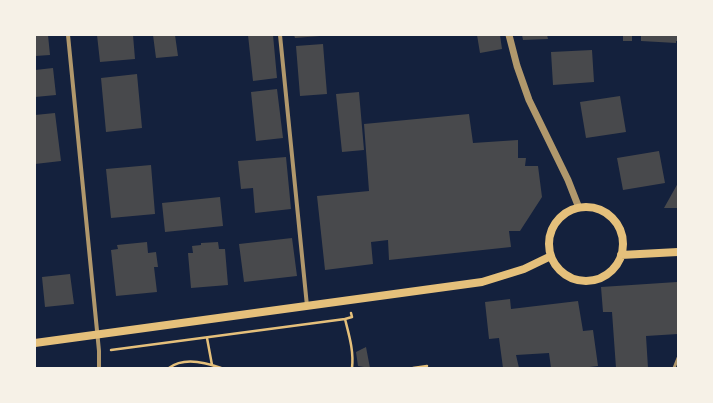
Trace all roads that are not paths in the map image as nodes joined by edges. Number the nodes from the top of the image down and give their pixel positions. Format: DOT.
graph roads {
  1 [pos="68,35"];
  2 [pos="280,35"];
  3 [pos="509,35"];
  4 [pos="579,208"];
  5 [pos="678,252"];
  6 [pos="621,255"];
  7 [pos="551,256"];
  8 [pos="307,306"];
  9 [pos="97,334"];
  10 [pos="35,343"];
  11 [pos="678,358"];
  12 [pos="99,368"];
  13 [pos="674,368"];
  1 -- 9 [label="street"];
  2 -- 8 [label="street"];
  3 -- 4 [label="street"];
  4 -- 6 [label="main road"];
  4 -- 7 [label="main road"];
  5 -- 6 [label="main road"];
  6 -- 7 [label="main road"];
  7 -- 8 [label="main road"];
  8 -- 9 [label="main road"];
  9 -- 10 [label="main road"];
  9 -- 12 [label="street"];
  11 -- 13 [label="lane"];
}
